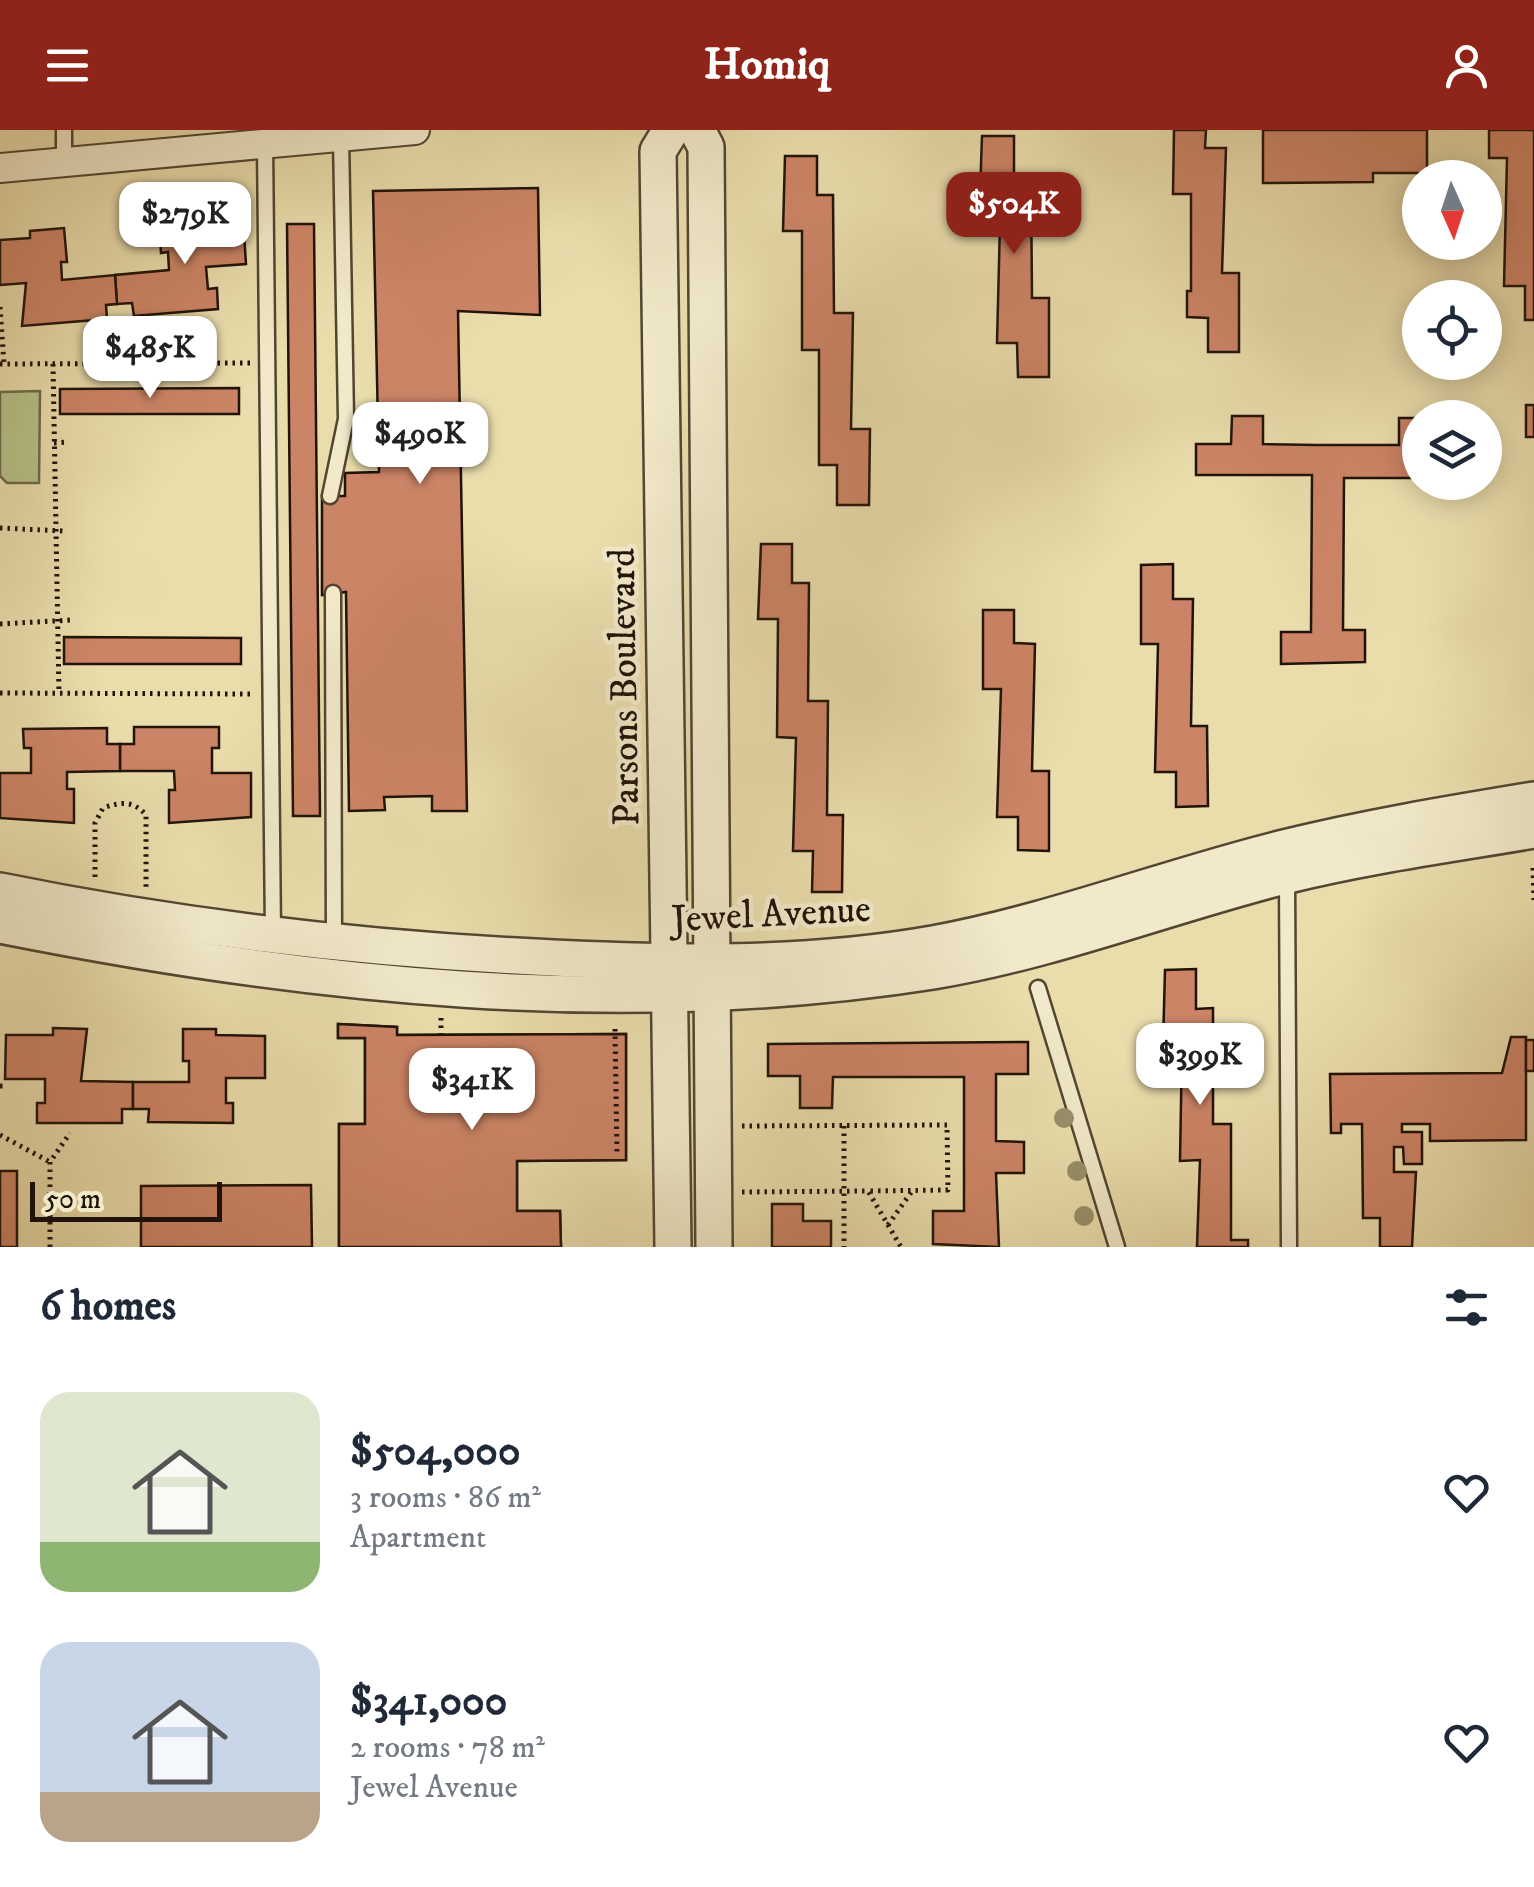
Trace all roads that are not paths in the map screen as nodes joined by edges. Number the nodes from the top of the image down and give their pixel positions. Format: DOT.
graph roads {
  1 [pos="64,130"];
  2 [pos="415,130"];
  3 [pos="671,130"];
  4 [pos="698,130"];
  5 [pos="341,137"];
  6 [pos="265,144"];
  7 [pos="64,162"];
  8 [pos="0,168"];
  9 [pos="330,496"];
  10 [pos="333,593"];
  11 [pos="1534,800"];
  12 [pos="1534,830"];
  13 [pos="1287,876"];
  14 [pos="0,892"];
  15 [pos="0,925"];
  16 [pos="274,935"];
  17 [pos="334,942"];
  18 [pos="668,978"];
  19 [pos="714,978"];
  20 [pos="1038,988"];
  21 [pos="673,1247"];
  22 [pos="714,1247"];
  23 [pos="1117,1247"];
  24 [pos="1289,1247"];
  1 -- 7 [label="lane"];
  2 -- 5 [label="street"];
  3 -- 18 [label="street, Parsons Boulevard"];
  4 -- 19 [label="street"];
  5 -- 6 [label="street"];
  5 -- 9 [label="lane"];
  6 -- 7 [label="street"];
  6 -- 16 [label="lane"];
  7 -- 8 [label="street"];
  10 -- 17 [label="lane"];
  11 -- 19 [label="street, Jewel Avenue"];
  12 -- 13 [label="street, Jewel Avenue"];
  13 -- 19 [label="street, Jewel Avenue"];
  13 -- 24 [label="lane"];
  14 -- 16 [label="street, Jewel Avenue"];
  15 -- 18 [label="street, Jewel Avenue"];
  16 -- 17 [label="street, Jewel Avenue"];
  17 -- 18 [label="street, Jewel Avenue"];
  18 -- 19 [label="street, Jewel Avenue"];
  18 -- 21 [label="street, Parsons Boulevard"];
  19 -- 22 [label="street"];
  20 -- 23 [label="lane"];
}
